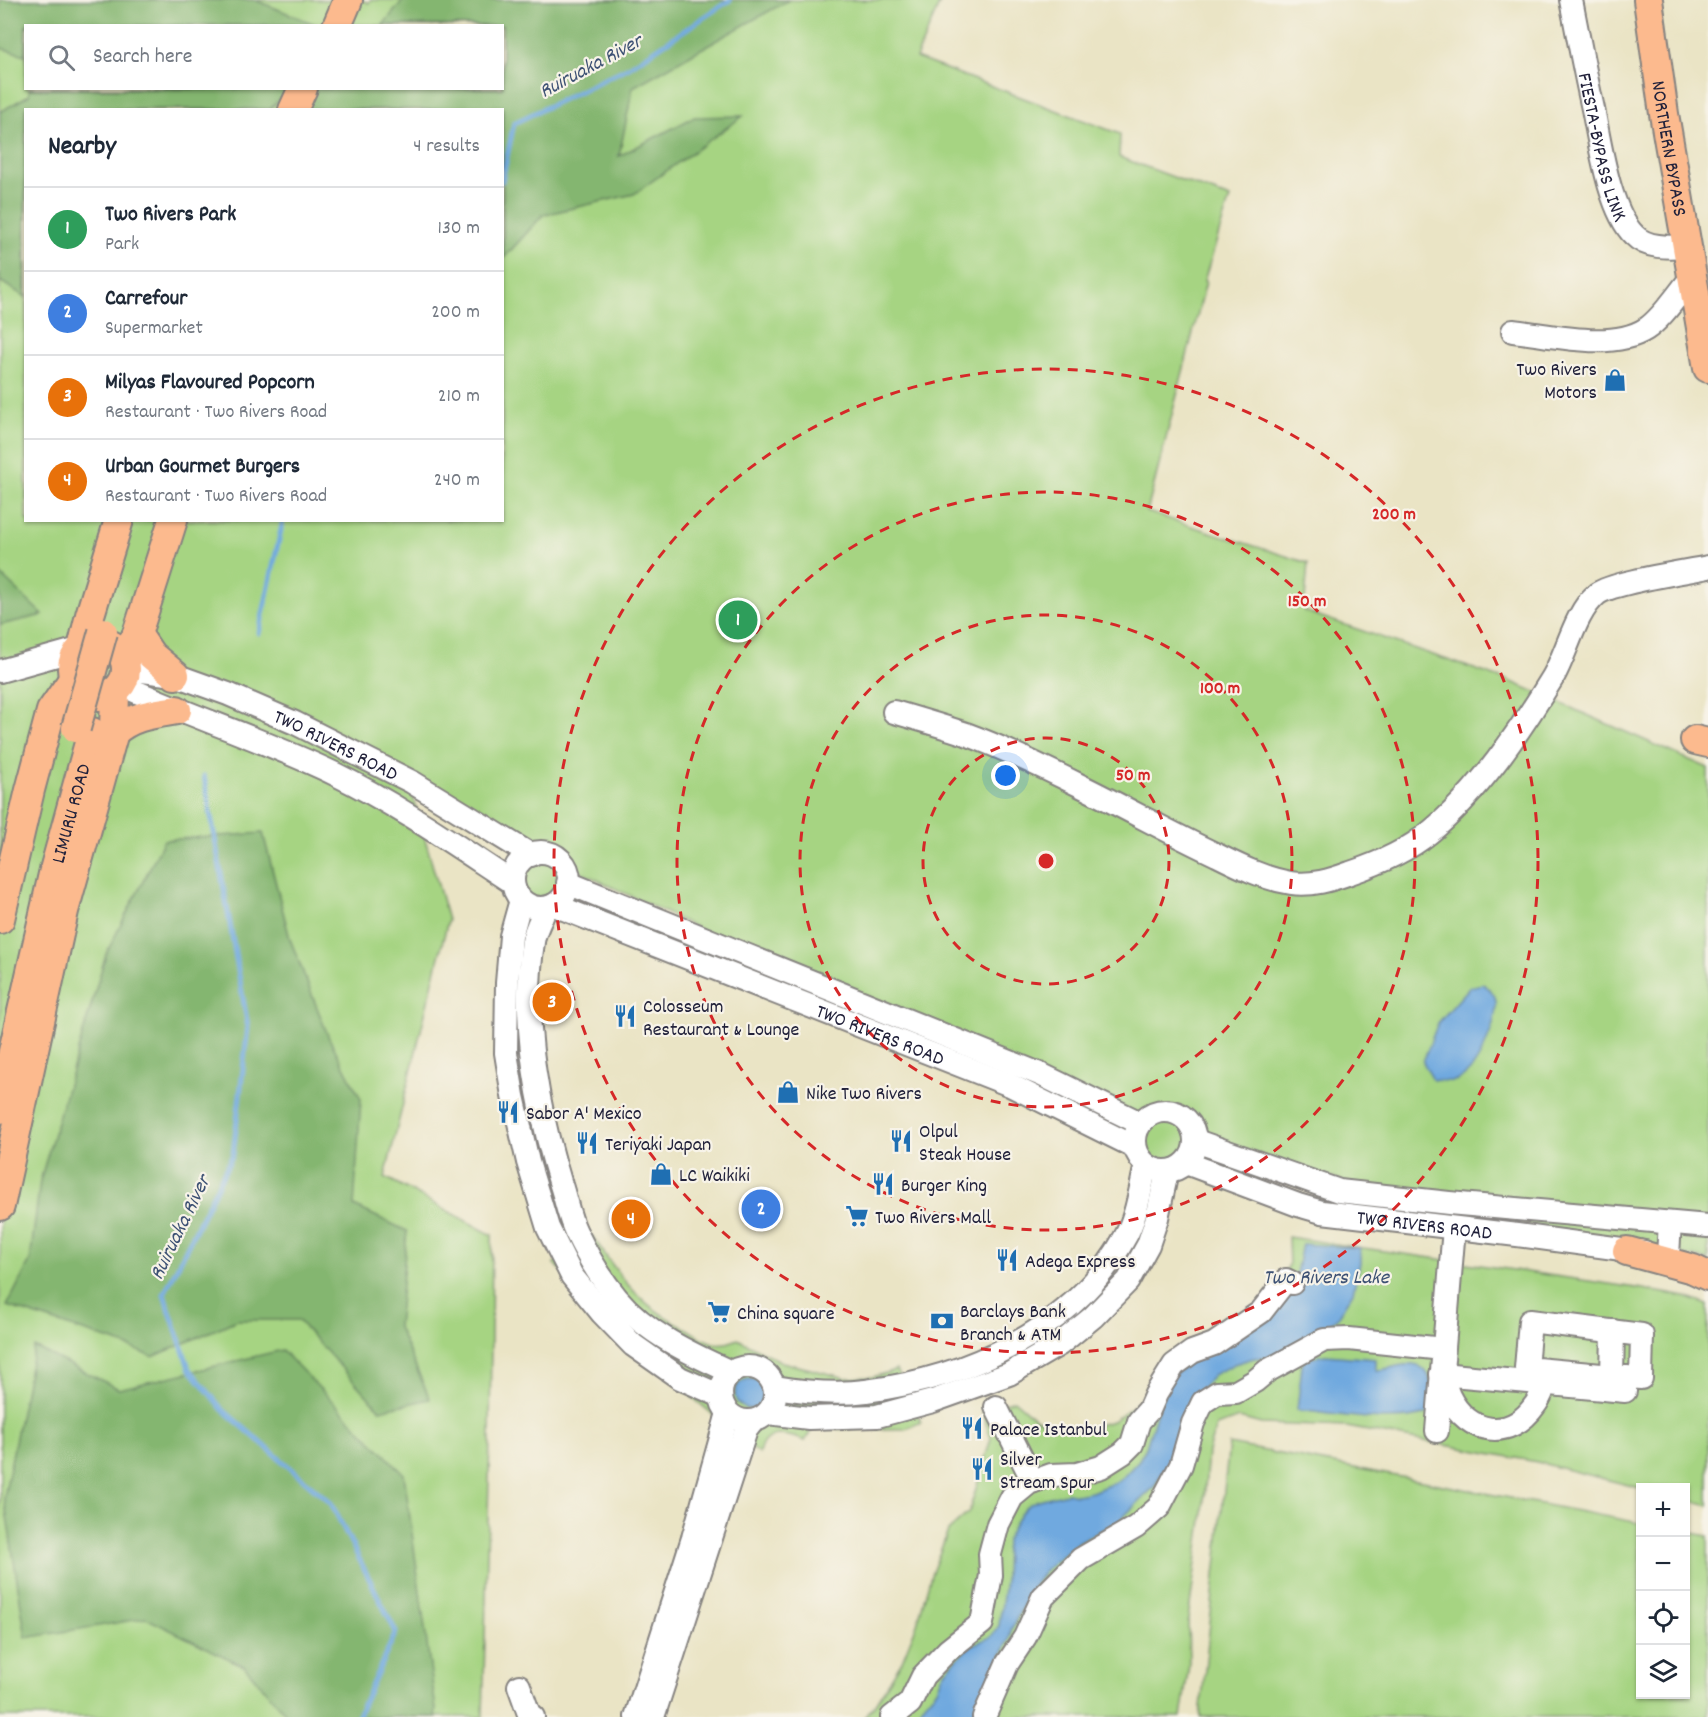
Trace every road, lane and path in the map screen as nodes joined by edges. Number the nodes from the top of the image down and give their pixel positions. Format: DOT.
graph roads {
  1 [pos="348,0"];
  2 [pos="1571,0"];
  3 [pos="1648,0"];
  4 [pos="338,24"];
  5 [pos="302,90"];
  6 [pos="312,90"];
  7 [pos="319,90"];
  8 [pos="294,108"];
  9 [pos="305,108"];
  10 [pos="315,108"];
  11 [pos="1687,246"];
  12 [pos="1692,277"];
  13 [pos="1514,331"];
  14 [pos="1708,368"];
  15 [pos="118,522"];
  16 [pos="138,522"];
  17 [pos="154,522"];
  18 [pos="172,522"];
  19 [pos="1708,567"];
  20 [pos="116,657"];
  21 [pos="0,671"];
  22 [pos="175,675"];
  23 [pos="74,678"];
  24 [pos="207,687"];
  25 [pos="894,712"];
  26 [pos="188,714"];
  27 [pos="94,730"];
  28 [pos="531,855"];
  29 [pos="568,883"];
  30 [pos="517,891"];
  31 [pos="550,907"];
  32 [pos="0,919"];
  33 [pos="699,935"];
  34 [pos="692,959"];
  35 [pos="0,1039"];
  36 [pos="0,1109"];
  37 [pos="1140,1123"];
  38 [pos="1196,1141"];
  39 [pos="1159,1162"];
  40 [pos="1464,1204"];
  41 [pos="0,1206"];
  42 [pos="1670,1223"];
  43 [pos="1708,1226"];
  44 [pos="1458,1228"];
  45 [pos="1627,1251"];
  46 [pos="1668,1255"];
  47 [pos="1708,1260"];
  48 [pos="1708,1276"];
  49 [pos="1292,1283"];
  50 [pos="1331,1323"];
  51 [pos="1352,1340"];
  52 [pos="1443,1349"];
  53 [pos="731,1372"];
  54 [pos="1442,1374"];
  55 [pos="1618,1377"];
  56 [pos="1546,1384"];
  57 [pos="775,1387"];
  58 [pos="724,1404"];
  59 [pos="996,1407"];
  60 [pos="761,1417"];
  61 [pos="1437,1431"];
  62 [pos="1033,1482"];
  63 [pos="520,1717"];
  64 [pos="533,1717"];
  65 [pos="636,1717"];
  66 [pos="653,1717"];
  67 [pos="892,1717"];
  68 [pos="984,1717"];
  1 -- 4 [label="main road"];
  2 -- 11 [label="street, FIESTA-BYPASS LINK"];
  3 -- 11 [label="main road, NORTHERN BYPASS"];
  5 -- 8 [label="main road"];
  6 -- 9 [label="main road"];
  7 -- 10 [label="main road"];
  11 -- 12 [label="main road, NORTHERN BYPASS"];
  12 -- 13 [label="street"];
  12 -- 14 [label="main road, NORTHERN BYPASS"];
  15 -- 20 [label="main road, LIMURU ROAD"];
  16 -- 20 [label="main road, LIMURU ROAD"];
  17 -- 20 [label="main road, LIMURU ROAD"];
  18 -- 20 [label="main road, LIMURU ROAD"];
  19 -- 25 [label="street"];
  20 -- 21 [label="street"];
  20 -- 22 [label="main road"];
  20 -- 23 [label="main road"];
  20 -- 23 [label="main road"];
  20 -- 26 [label="street, TWO RIVERS ROAD"];
  20 -- 27 [label="main road, LIMURU ROAD, bridge"];
  20 -- 27 [label="main road, LIMURU ROAD"];
  22 -- 24 [label="street, TWO RIVERS ROAD"];
  23 -- 32 [label="main road"];
  24 -- 26 [label="street"];
  24 -- 28 [label="street, TWO RIVERS ROAD"];
  26 -- 27 [label="main road"];
  26 -- 30 [label="street, TWO RIVERS ROAD"];
  27 -- 35 [label="main road, LIMURU ROAD"];
  27 -- 36 [label="main road, LIMURU ROAD"];
  27 -- 41 [label="main road, LIMURU ROAD"];
  28 -- 29 [label="street"];
  28 -- 30 [label="street"];
  29 -- 31 [label="street"];
  29 -- 33 [label="street, TWO RIVERS ROAD"];
  30 -- 31 [label="street"];
  30 -- 58 [label="street"];
  31 -- 34 [label="street, TWO RIVERS ROAD"];
  31 -- 53 [label="street"];
  33 -- 34 [label="street"];
  33 -- 37 [label="street, TWO RIVERS ROAD"];
  34 -- 39 [label="street, TWO RIVERS ROAD"];
  37 -- 38 [label="street"];
  37 -- 39 [label="street"];
  38 -- 39 [label="street"];
  38 -- 40 [label="street, TWO RIVERS ROAD"];
  39 -- 44 [label="street, TWO RIVERS ROAD"];
  39 -- 57 [label="street"];
  39 -- 60 [label="street"];
  40 -- 42 [label="street, TWO RIVERS ROAD"];
  40 -- 44 [label="street"];
  42 -- 43 [label="street, TWO RIVERS ROAD"];
  42 -- 46 [label="street"];
  44 -- 45 [label="street, TWO RIVERS ROAD"];
  44 -- 52 [label="street"];
  45 -- 46 [label="street, TWO RIVERS ROAD"];
  45 -- 48 [label="main road"];
  46 -- 47 [label="street, TWO RIVERS ROAD"];
  49 -- 62 [label="street"];
  50 -- 51 [label="street"];
  51 -- 52 [label="street"];
  51 -- 68 [label="street"];
  52 -- 54 [label="street"];
  53 -- 57 [label="street"];
  53 -- 58 [label="street"];
  54 -- 56 [label="street"];
  54 -- 56 [label="street"];
  54 -- 61 [label="street"];
  55 -- 55 [label="street"];
  55 -- 56 [label="street"];
  57 -- 60 [label="street"];
  58 -- 60 [label="street"];
  58 -- 65 [label="street"];
  59 -- 62 [label="street"];
  60 -- 66 [label="street"];
  62 -- 67 [label="street"];
  63 -- 64 [label="street"];
}
